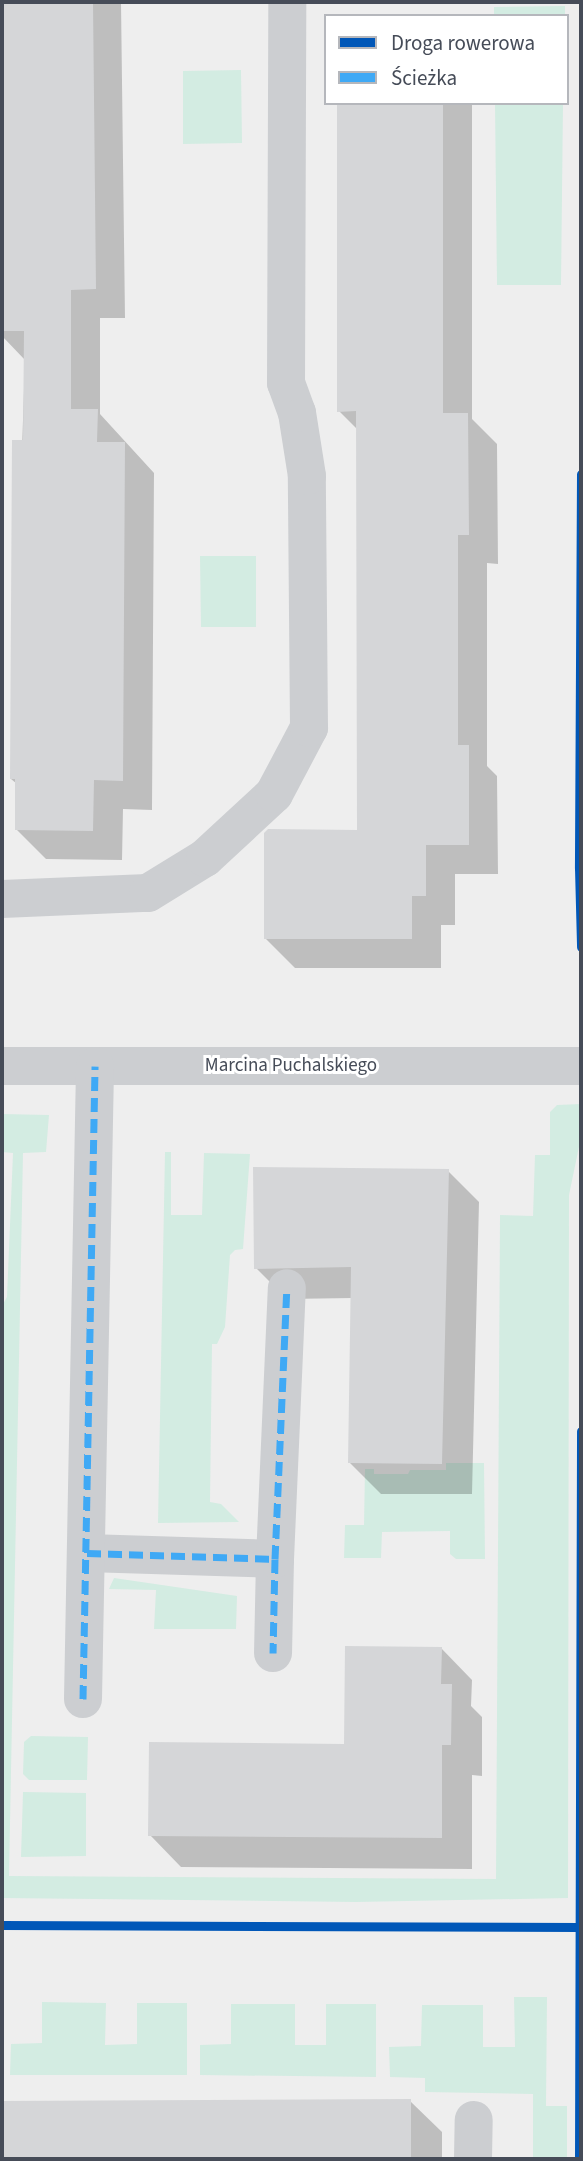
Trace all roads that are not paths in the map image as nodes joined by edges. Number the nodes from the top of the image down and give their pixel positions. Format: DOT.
graph roads {
  1 [pos="287,2"];
  2 [pos="2,899"];
  3 [pos="2,1066"];
  4 [pos="95,1066"];
  5 [pos="581,1066"];
  6 [pos="287,1288"];
  7 [pos="87,1553"];
  8 [pos="275,1559"];
  9 [pos="273,1653"];
  10 [pos="83,1699"];
  11 [pos="474,2120"];
  12 [pos="473,2159"];
  1 -- 2 [label="street"];
  3 -- 4 [label="street, Marcina Puchalskiego"];
  4 -- 5 [label="street, Marcina Puchalskiego"];
  4 -- 7 [label="street"];
  6 -- 8 [label="street"];
  7 -- 8 [label="street"];
  7 -- 10 [label="street"];
  8 -- 9 [label="street"];
  11 -- 12 [label="street"];
}
